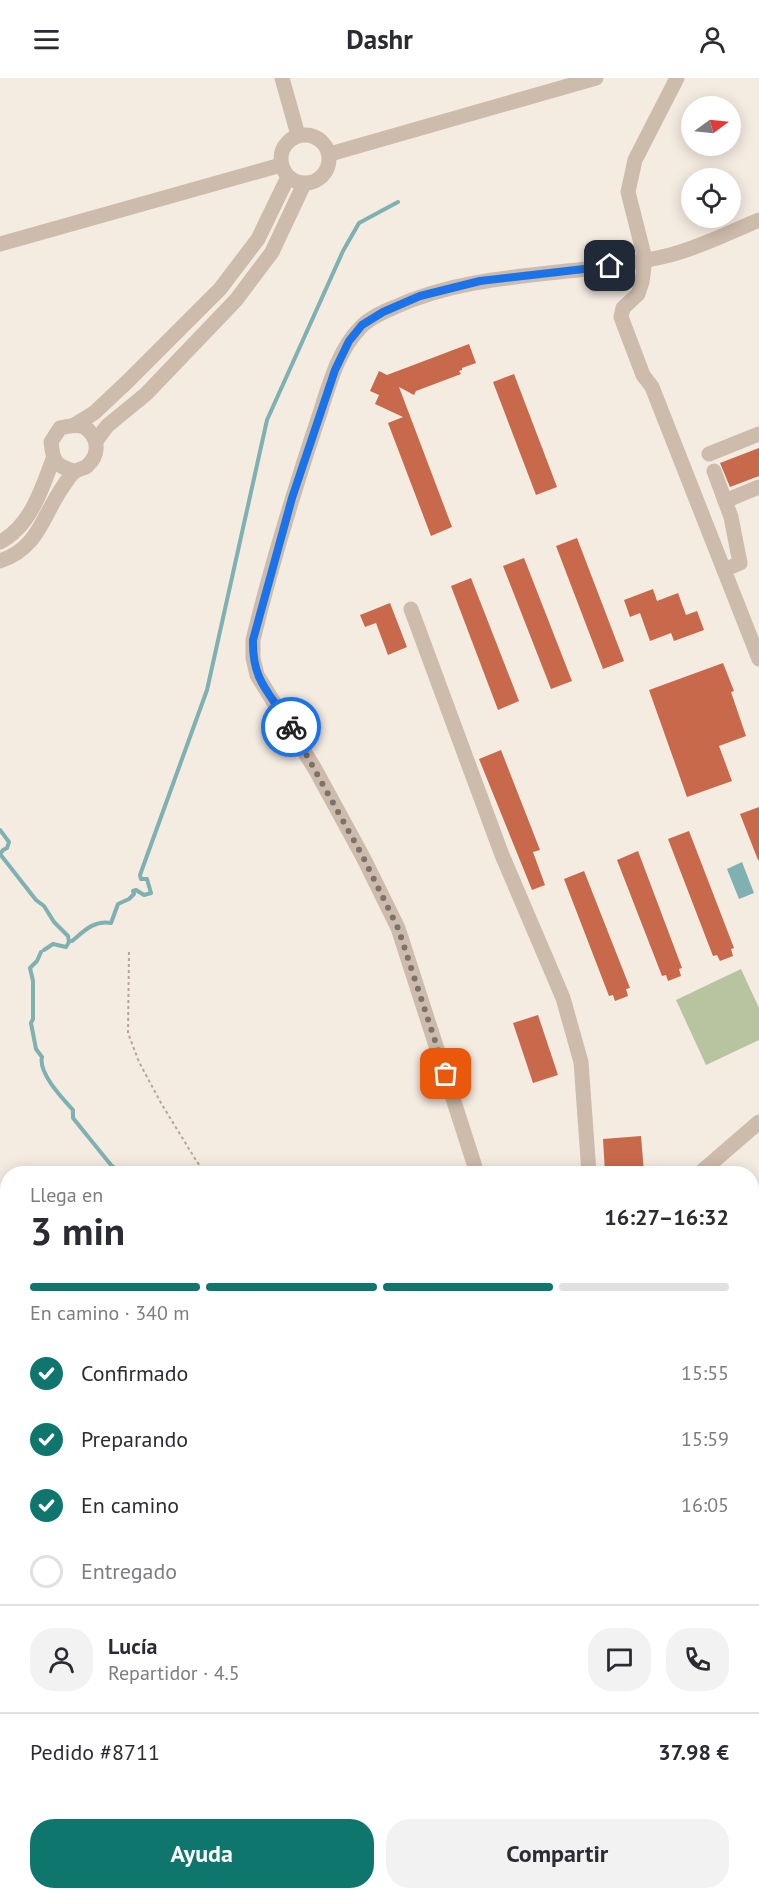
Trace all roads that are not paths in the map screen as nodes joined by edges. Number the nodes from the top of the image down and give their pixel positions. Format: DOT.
graph roads {
  1 [pos="282,78"];
  2 [pos="596,78"];
  3 [pos="677,78"];
  4 [pos="298,135"];
  5 [pos="330,154"];
  6 [pos="285,171"];
  7 [pos="304,184"];
  8 [pos="759,220"];
  9 [pos="0,244"];
  10 [pos="645,260"];
  11 [pos="76,424"];
  12 [pos="759,434"];
  13 [pos="96,441"];
  14 [pos="709,454"];
  15 [pos="53,459"];
  16 [pos="74,471"];
  17 [pos="714,471"];
  18 [pos="759,487"];
  19 [pos="722,493"];
  20 [pos="695,496"];
  21 [pos="6,539"];
  22 [pos="22,551"];
  23 [pos="0,561"];
  24 [pos="724,570"];
  25 [pos="411,609"];
  26 [pos="759,659"];
  27 [pos="759,1122"];
  28 [pos="475,1166"];
  29 [pos="588,1166"];
  30 [pos="708,1166"];
  1 -- 4 [label="street"];
  2 -- 5 [label="street"];
  3 -- 10 [label="street"];
  4 -- 5 [label="street"];
  4 -- 6 [label="street"];
  5 -- 7 [label="street"];
  6 -- 7 [label="street"];
  6 -- 9 [label="street"];
  6 -- 11 [label="street"];
  7 -- 13 [label="street"];
  8 -- 10 [label="street"];
  10 -- 20 [label="street"];
  10 -- 28 [label="street"];
  11 -- 13 [label="street"];
  11 -- 15 [label="street"];
  12 -- 14 [label="street"];
  13 -- 16 [label="street"];
  15 -- 16 [label="street"];
  15 -- 21 [label="street"];
  16 -- 22 [label="street"];
  17 -- 19 [label="street"];
  18 -- 19 [label="street"];
  19 -- 20 [label="street"];
  19 -- 24 [label="street"];
  20 -- 24 [label="street"];
  21 -- 22 [label="street"];
  22 -- 23 [label="street"];
  24 -- 26 [label="street"];
  25 -- 29 [label="street"];
  27 -- 30 [label="street"];
}
